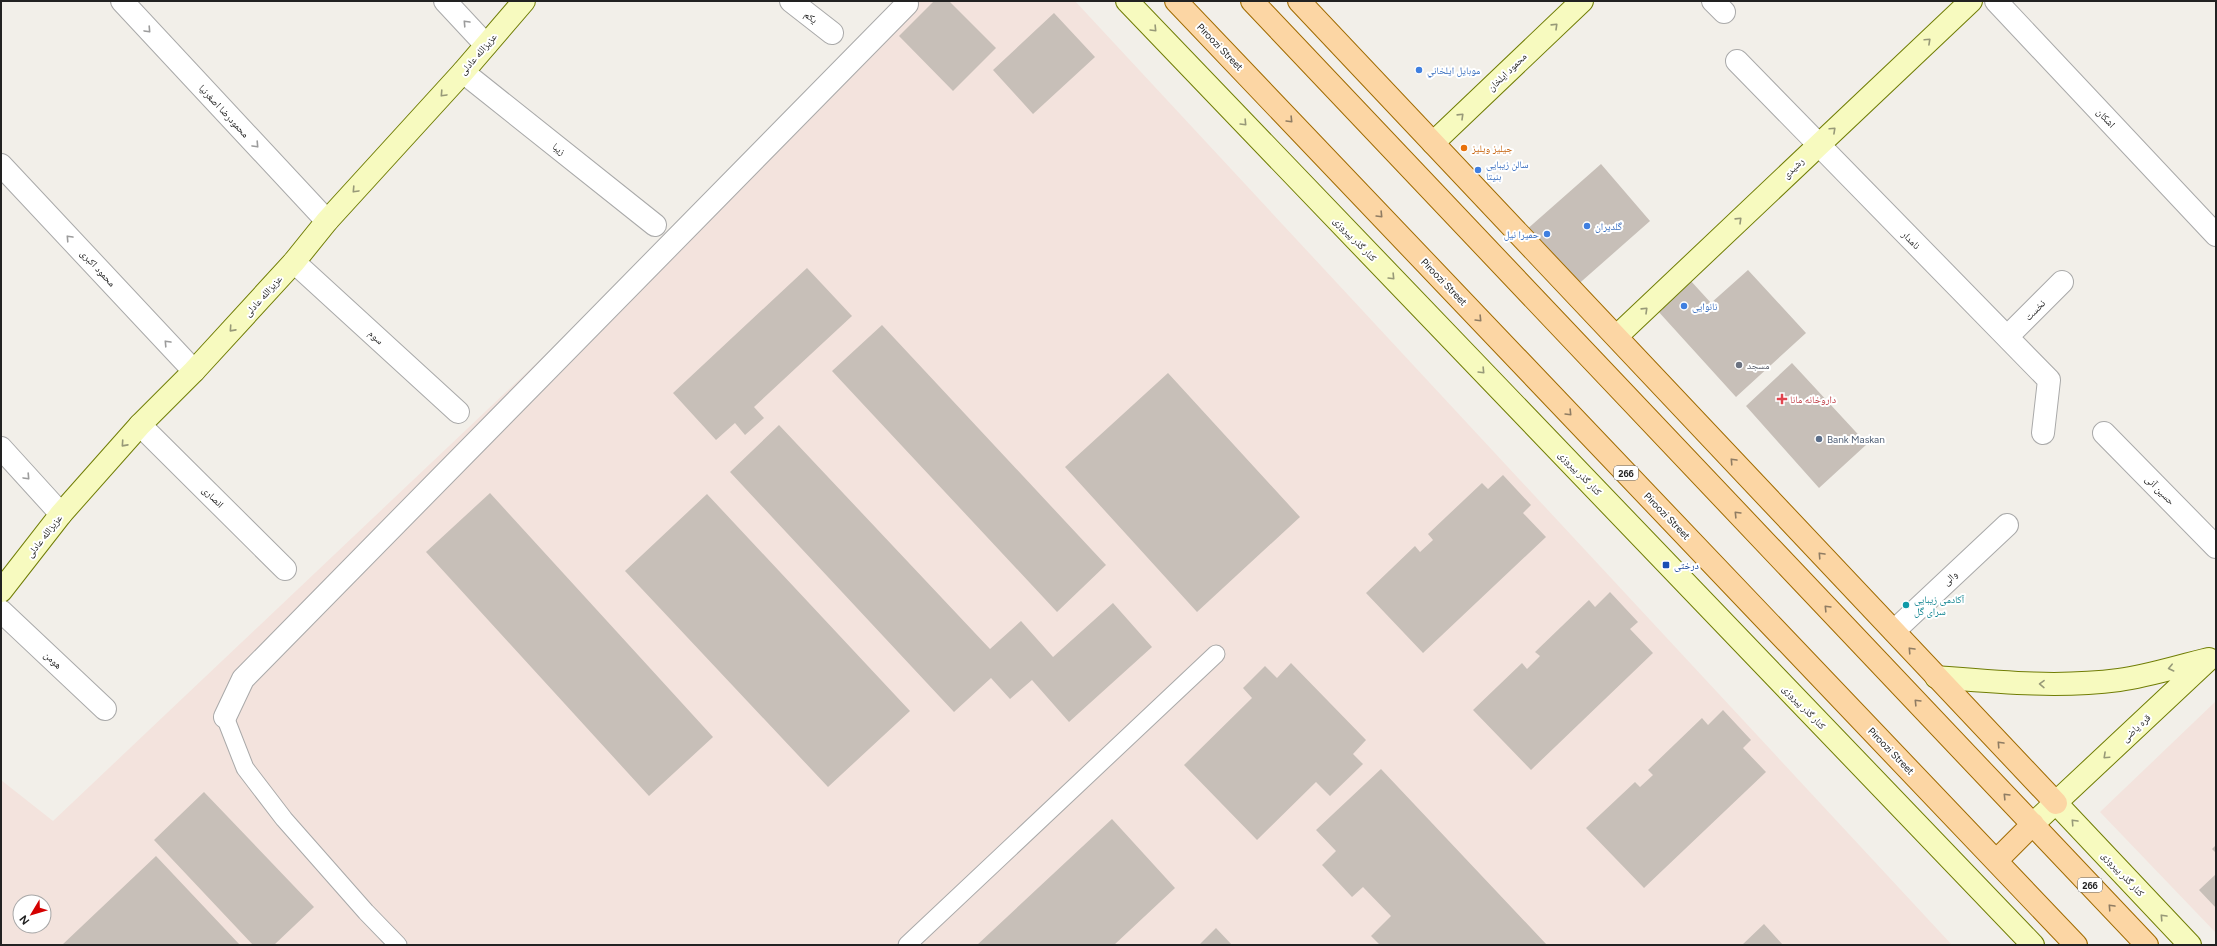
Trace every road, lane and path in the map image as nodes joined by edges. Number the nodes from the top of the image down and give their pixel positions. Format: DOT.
graph roads {
  1 [pos="122,1"];
  2 [pos="445,1"];
  3 [pos="524,1"];
  4 [pos="791,1"];
  5 [pos="1127,1"];
  6 [pos="1176,1"];
  7 [pos="1252,1"];
  8 [pos="1299,1"];
  9 [pos="1582,1"];
  10 [pos="1971,1"];
  11 [pos="1996,1"];
  12 [pos="908,4"];
  13 [pos="832,33"];
  14 [pos="486,45"];
  15 [pos="1737,61"];
  16 [pos="463,72"];
  17 [pos="1433,143"];
  18 [pos="1818,145"];
  19 [pos="1,165"];
  20 [pos="327,221"];
  21 [pos="655,225"];
  22 [pos="2216,235"];
  23 [pos="294,262"];
  24 [pos="2062,282"];
  25 [pos="1617,336"];
  26 [pos="2007,338"];
  27 [pos="194,371"];
  28 [pos="458,412"];
  29 [pos="140,425"];
  30 [pos="2043,433"];
  31 [pos="2104,433"];
  32 [pos="1,448"];
  33 [pos="61,514"];
  34 [pos="2007,525"];
  35 [pos="2216,547"];
  36 [pos="285,569"];
  37 [pos="1,591"];
  38 [pos="1,611"];
  39 [pos="1894,632"];
  40 [pos="1216,654"];
  41 [pos="2212,655"];
  42 [pos="1936,676"];
  43 [pos="105,709"];
  44 [pos="226,717"];
  45 [pos="2056,803"];
  46 [pos="2033,824"];
  47 [pos="1996,861"];
  48 [pos="398,945"];
  49 [pos="908,945"];
  50 [pos="2032,945"];
  51 [pos="2076,945"];
  52 [pos="2147,945"];
  53 [pos="2190,945"];
  1 -- 20 [label="street, محمودرضا اصغرنیا, one-way"];
  14 -- 2 [label="street, one-way"];
  3 -- 14 [label="main road, عزیزالله عادلی"];
  4 -- 13 [label="street, یکم"];
  5 -- 50 [label="main road, کنار گذر پیروزی, one-way"];
  6 -- 47 [label="main road, Piroozi Street / 266, one-way"];
  46 -- 7 [label="main road, 266, one-way"];
  8 -- 17 [label="main road"];
  17 -- 9 [label="main road, محمود ایلخان, one-way"];
  18 -- 10 [label="main road, رشیدی, one-way"];
  11 -- 22 [label="street, اشکان"];
  12 -- 44 [label="street"];
  14 -- 16 [label="main road, عزیزالله عادلی"];
  15 -- 18 [label="street, نامدار"];
  16 -- 20 [label="main road, عزیزالله عادلی, one-way"];
  16 -- 21 [label="street, زیبا"];
  17 -- 25 [label="main road"];
  25 -- 18 [label="main road, رشیدی, one-way"];
  18 -- 26 [label="street, نامدار"];
  27 -- 19 [label="street, محمود اکبری, one-way"];
  20 -- 23 [label="main road, عزیزالله عادلی"];
  23 -- 27 [label="main road, عزیزالله عادلی, one-way"];
  23 -- 28 [label="street, سوم"];
  24 -- 26 [label="street, نخست"];
  39 -- 25 [label="main road, one-way"];
  26 -- 30 [label="street, نامدار"];
  27 -- 29 [label="main road, عزیزالله عادلی"];
  29 -- 33 [label="main road, عزیزالله عادلی, one-way"];
  29 -- 36 [label="street, انصاری"];
  31 -- 35 [label="street, حسین آنی"];
  32 -- 33 [label="street, one-way"];
  33 -- 37 [label="main road, عزیزالله عادلی"];
  34 -- 39 [label="street, والی"];
  38 -- 43 [label="street, هومن"];
  42 -- 39 [label="main road, one-way"];
  40 -- 49 [label="lane"];
  41 -- 42 [label="main road, one-way"];
  41 -- 45 [label="main road, قره یاضی, one-way"];
  45 -- 42 [label="main road, one-way"];
  44 -- 48 [label="lane"];
  45 -- 46 [label="main road, قره یاضی"];
  53 -- 45 [label="main road, کنار گذر پیروزی, one-way"];
  46 -- 47 [label="main road"];
  52 -- 46 [label="main road, 266, one-way"];
  47 -- 51 [label="main road, Piroozi Street / 266"];
}
